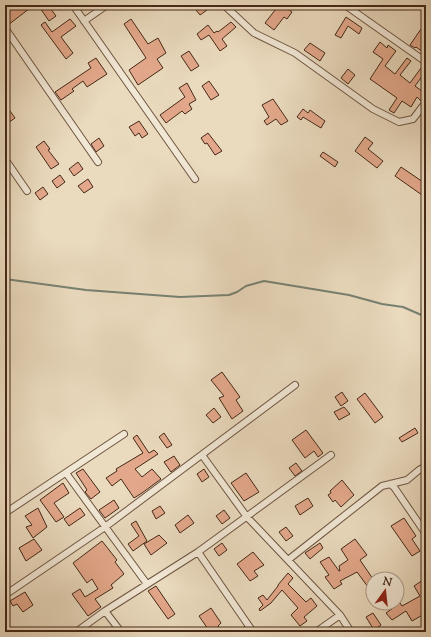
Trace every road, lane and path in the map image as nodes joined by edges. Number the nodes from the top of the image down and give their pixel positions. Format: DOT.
graph roads {
  1 [pos="73,5"];
  2 [pos="107,5"];
  3 [pos="224,5"];
  4 [pos="345,5"];
  5 [pos="84,21"];
  6 [pos="5,28"];
  7 [pos="426,62"];
  8 [pos="426,102"];
  9 [pos="5,159"];
  10 [pos="98,162"];
  11 [pos="195,179"];
  12 [pos="27,191"];
  13 [pos="295,385"];
  14 [pos="124,434"];
  15 [pos="202,455"];
  16 [pos="331,455"];
  17 [pos="426,466"];
  18 [pos="66,473"];
  19 [pos="390,484"];
  20 [pos="5,513"];
  21 [pos="247,517"];
  22 [pos="105,528"];
  23 [pos="426,534"];
  24 [pos="198,552"];
  25 [pos="288,560"];
  26 [pos="147,584"];
  27 [pos="5,595"];
  28 [pos="105,611"];
  29 [pos="340,615"];
  30 [pos="76,632"];
  31 [pos="121,632"];
  32 [pos="253,632"];
  33 [pos="316,632"];
  34 [pos="351,632"];
  1 -- 5 [label="street"];
  2 -- 5 [label="street"];
  3 -- 8 [label="street"];
  4 -- 7 [label="street"];
  5 -- 11 [label="street"];
  6 -- 10 [label="street"];
  9 -- 12 [label="street"];
  13 -- 15 [label="street"];
  14 -- 18 [label="street"];
  15 -- 21 [label="street"];
  15 -- 22 [label="street"];
  16 -- 21 [label="street"];
  17 -- 19 [label="street"];
  18 -- 20 [label="street"];
  18 -- 22 [label="street"];
  19 -- 23 [label="street"];
  19 -- 25 [label="street"];
  21 -- 24 [label="street"];
  21 -- 25 [label="street"];
  22 -- 26 [label="street"];
  22 -- 27 [label="street"];
  24 -- 26 [label="street"];
  24 -- 32 [label="street"];
  25 -- 29 [label="street"];
  26 -- 28 [label="street"];
  28 -- 30 [label="street"];
  28 -- 31 [label="street"];
  29 -- 33 [label="street"];
  29 -- 34 [label="street"];
}
